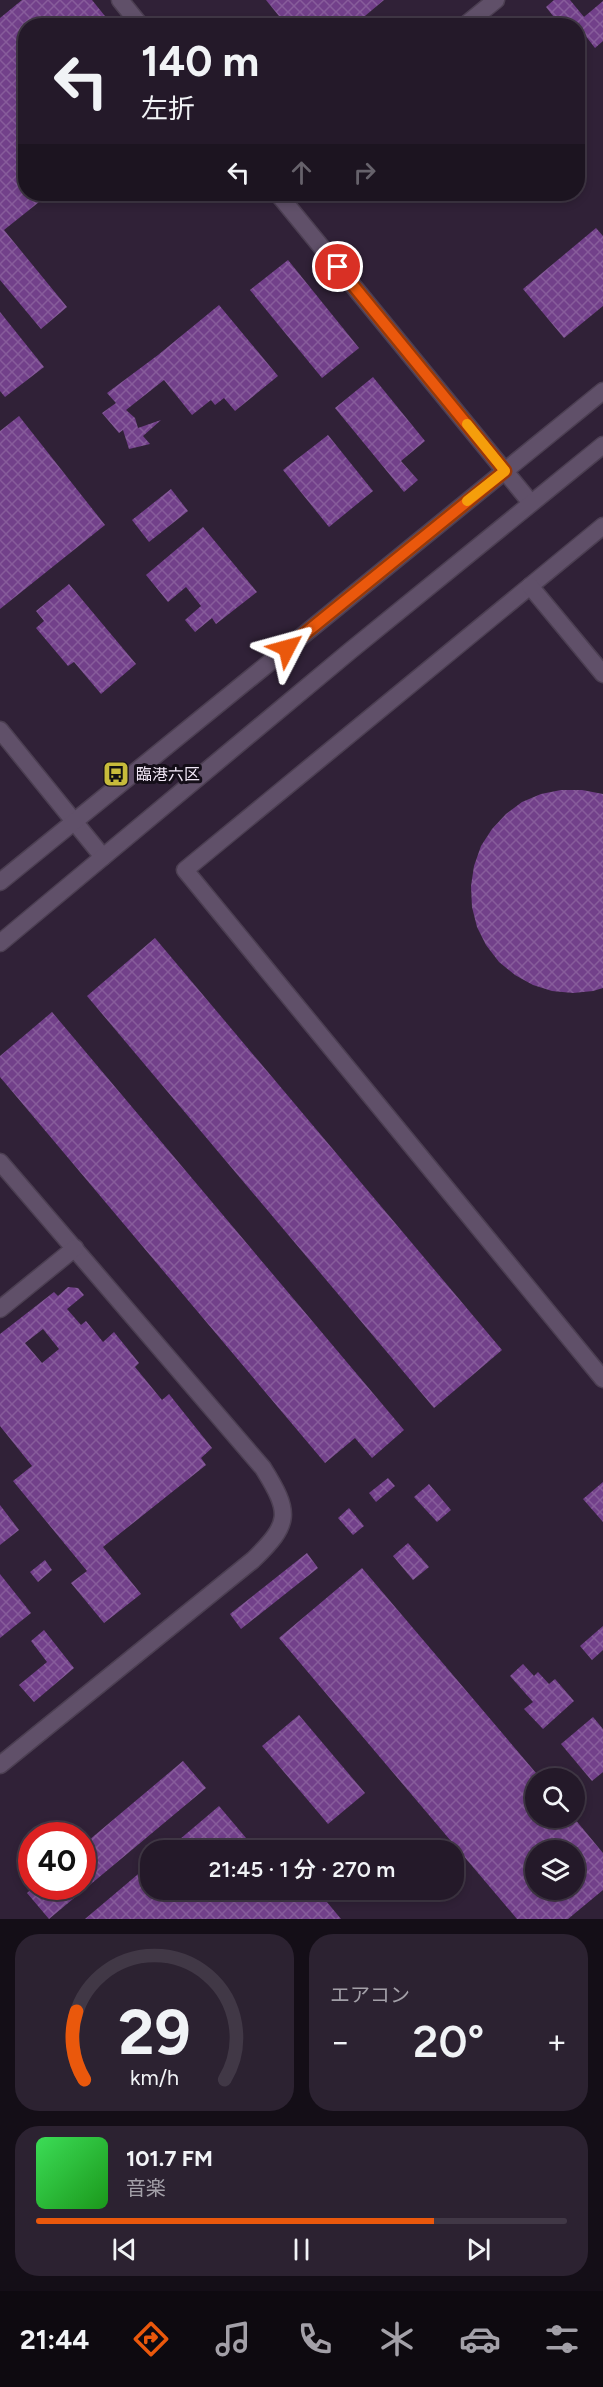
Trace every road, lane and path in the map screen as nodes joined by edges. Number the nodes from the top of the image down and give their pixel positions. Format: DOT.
graph roads {
  1 [pos="120,0"];
  2 [pos="496,0"];
  3 [pos="135,18"];
  4 [pos="474,18"];
  5 [pos="284,201"];
  6 [pos="603,392"];
  7 [pos="603,445"];
  8 [pos="505,471"];
  9 [pos="531,503"];
  10 [pos="603,526"];
  11 [pos="530,585"];
  12 [pos="603,674"];
  13 [pos="0,730"];
  14 [pos="75,821"];
  15 [pos="103,857"];
  16 [pos="0,882"];
  17 [pos="0,943"];
  18 [pos="0,1162"];
  19 [pos="75,1248"];
  20 [pos="0,1309"];
  21 [pos="603,1379"];
  22 [pos="0,1765"];
  1 -- 3 [label="street"];
  2 -- 4 [label="street"];
  5 -- 8 [label="street"];
  6 -- 8 [label="street"];
  7 -- 9 [label="street"];
  8 -- 9 [label="street"];
  8 -- 14 [label="street"];
  9 -- 15 [label="street"];
  10 -- 11 [label="street"];
  11 -- 12 [label="street"];
  11 -- 21 [label="street"];
  13 -- 14 [label="street"];
  14 -- 15 [label="street"];
  14 -- 16 [label="street"];
  15 -- 17 [label="street"];
  18 -- 19 [label="street"];
  19 -- 20 [label="street"];
  19 -- 22 [label="street"];
}
